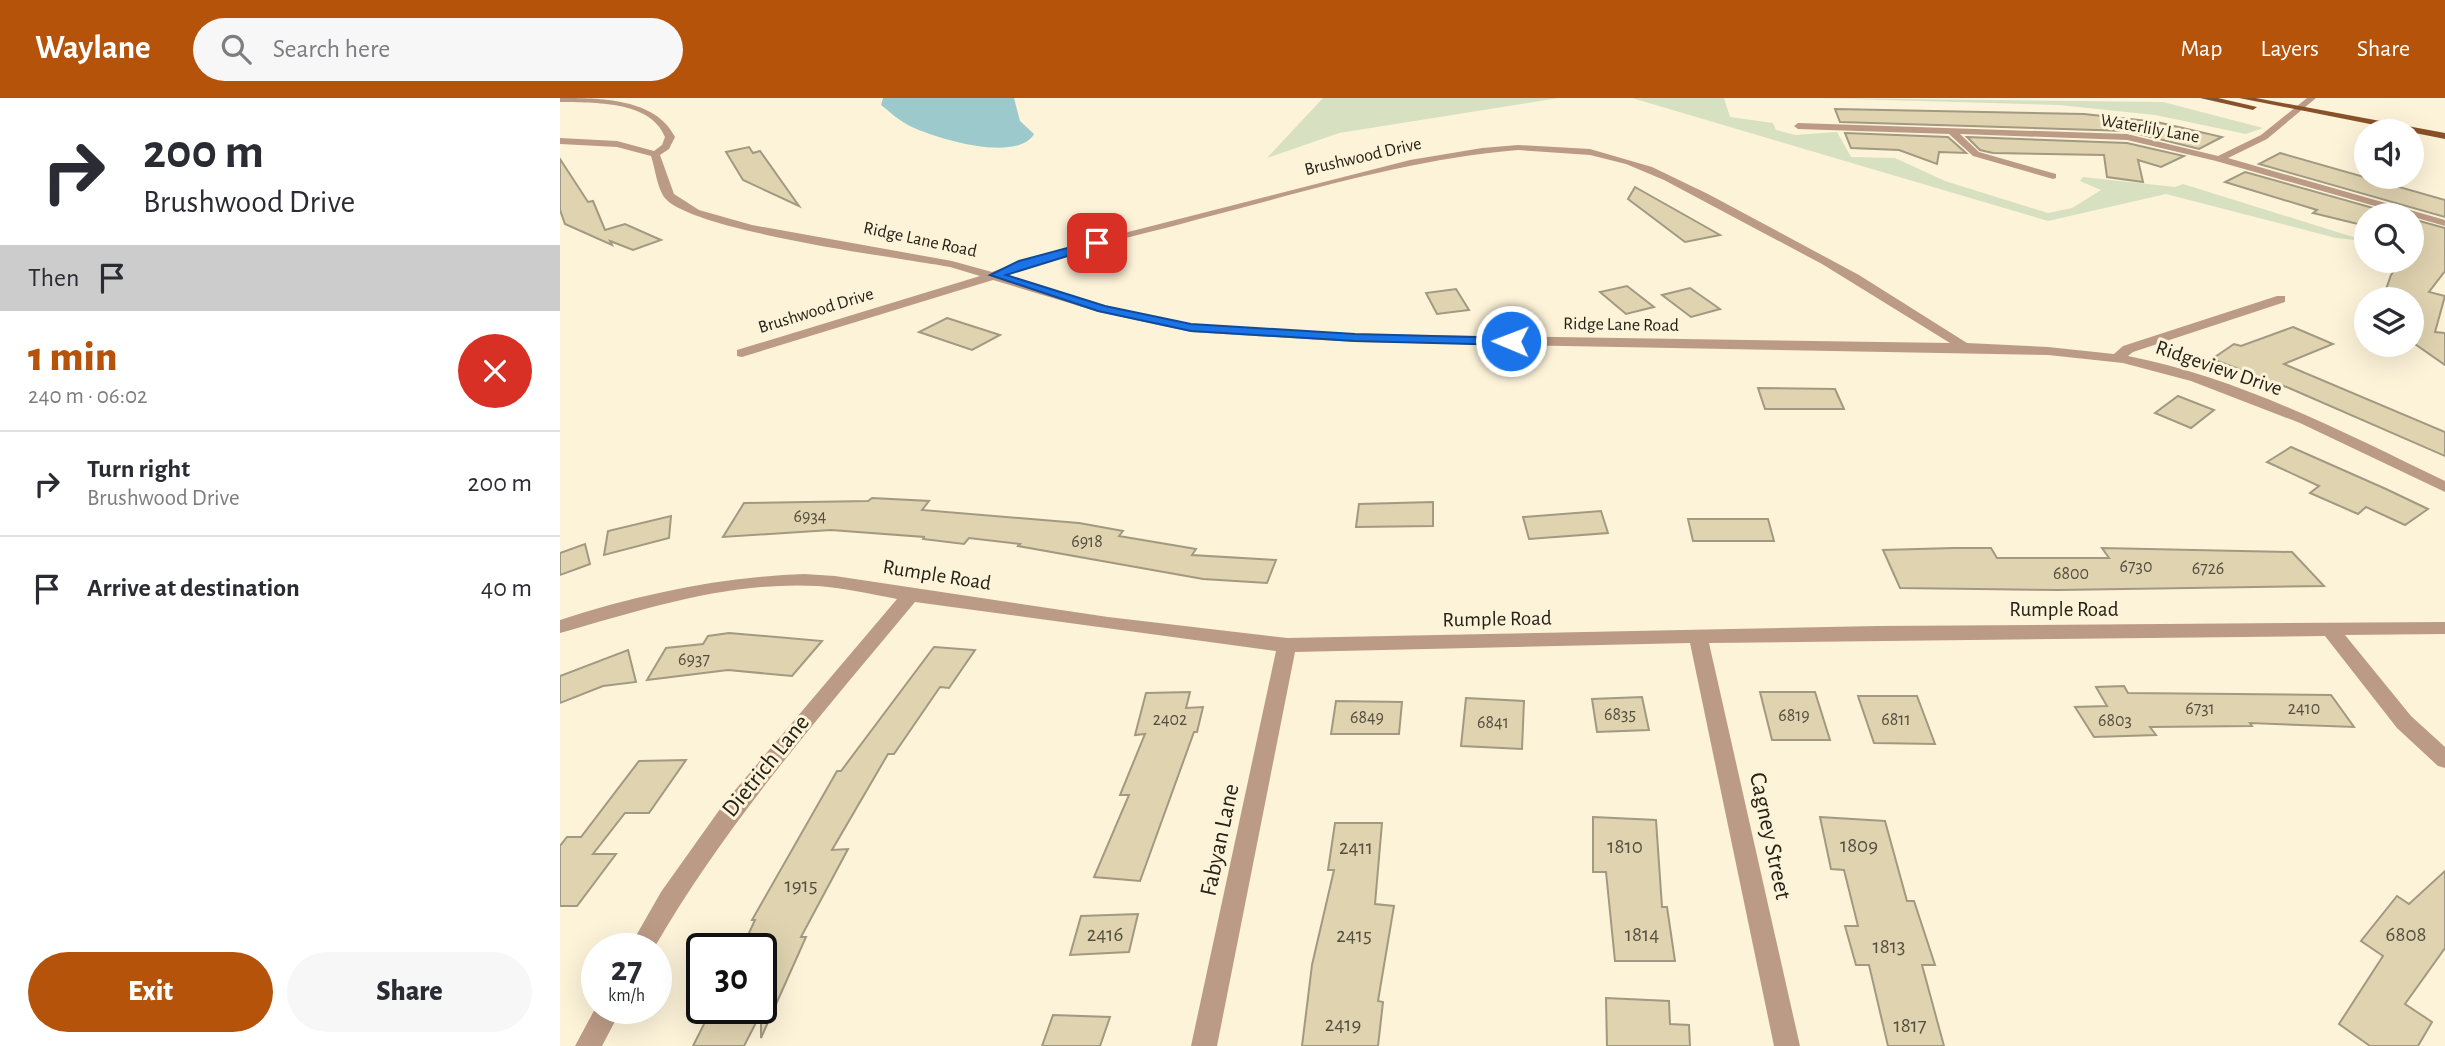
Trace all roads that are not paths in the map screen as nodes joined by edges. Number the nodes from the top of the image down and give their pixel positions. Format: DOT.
graph roads {
  1 [pos="2204,98"];
  2 [pos="2243,98"];
  3 [pos="2312,98"];
  4 [pos="560,99"];
  5 [pos="2297,112"];
  6 [pos="2354,125"];
  7 [pos="1798,126"];
  8 [pos="1950,130"];
  9 [pos="670,132"];
  10 [pos="2445,136"];
  11 [pos="2424,140"];
  12 [pos="560,141"];
  13 [pos="617,144"];
  14 [pos="2445,144"];
  15 [pos="655,154"];
  16 [pos="2219,159"];
  17 [pos="2053,176"];
  18 [pos="2445,223"];
  19 [pos="996,275"];
  20 [pos="2281,299"];
  21 [pos="1964,347"];
  22 [pos="742,353"];
  23 [pos="2118,358"];
  24 [pos="2445,487"];
  25 [pos="910,596"];
  26 [pos="560,627"];
  27 [pos="2445,628"];
  28 [pos="2330,629"];
  29 [pos="1698,638"];
  30 [pos="1287,645"];
  31 [pos="2445,760"];
  32 [pos="649,933"];
  33 [pos="600,1024"];
  34 [pos="588,1046"];
  35 [pos="1204,1046"];
  36 [pos="1787,1046"];
  1 -- 5 [label="main road"];
  2 -- 5 [label="main road"];
  3 -- 5 [label="street"];
  4 -- 9 [label="street"];
  5 -- 6 [label="main road"];
  5 -- 10 [label="main road"];
  5 -- 16 [label="street"];
  7 -- 8 [label="street, Waterlily Lane"];
  8 -- 16 [label="street, Waterlily Lane"];
  8 -- 17 [label="street"];
  9 -- 13 [label="street"];
  9 -- 15 [label="street"];
  11 -- 14 [label="main road"];
  12 -- 13 [label="street"];
  13 -- 15 [label="street"];
  15 -- 19 [label="street, Ridge Lane Road"];
  16 -- 18 [label="street, Waterlily Lane"];
  19 -- 21 [label="street, Ridge Lane Road"];
  19 -- 21 [label="street, Brushwood Drive"];
  19 -- 22 [label="street, Brushwood Drive"];
  20 -- 23 [label="street"];
  21 -- 23 [label="street, Ridgeview Drive"];
  23 -- 24 [label="street, Ridgeview Drive"];
  25 -- 26 [label="street, Rumple Road"];
  25 -- 30 [label="street, Rumple Road"];
  25 -- 32 [label="street, Dietrich Lane"];
  27 -- 28 [label="street, Rumple Road"];
  28 -- 29 [label="street, Rumple Road"];
  28 -- 31 [label="street"];
  29 -- 30 [label="street, Rumple Road"];
  29 -- 36 [label="street, Cagney Street"];
  30 -- 35 [label="street, Fabyan Lane"];
  33 -- 34 [label="street"];
}
